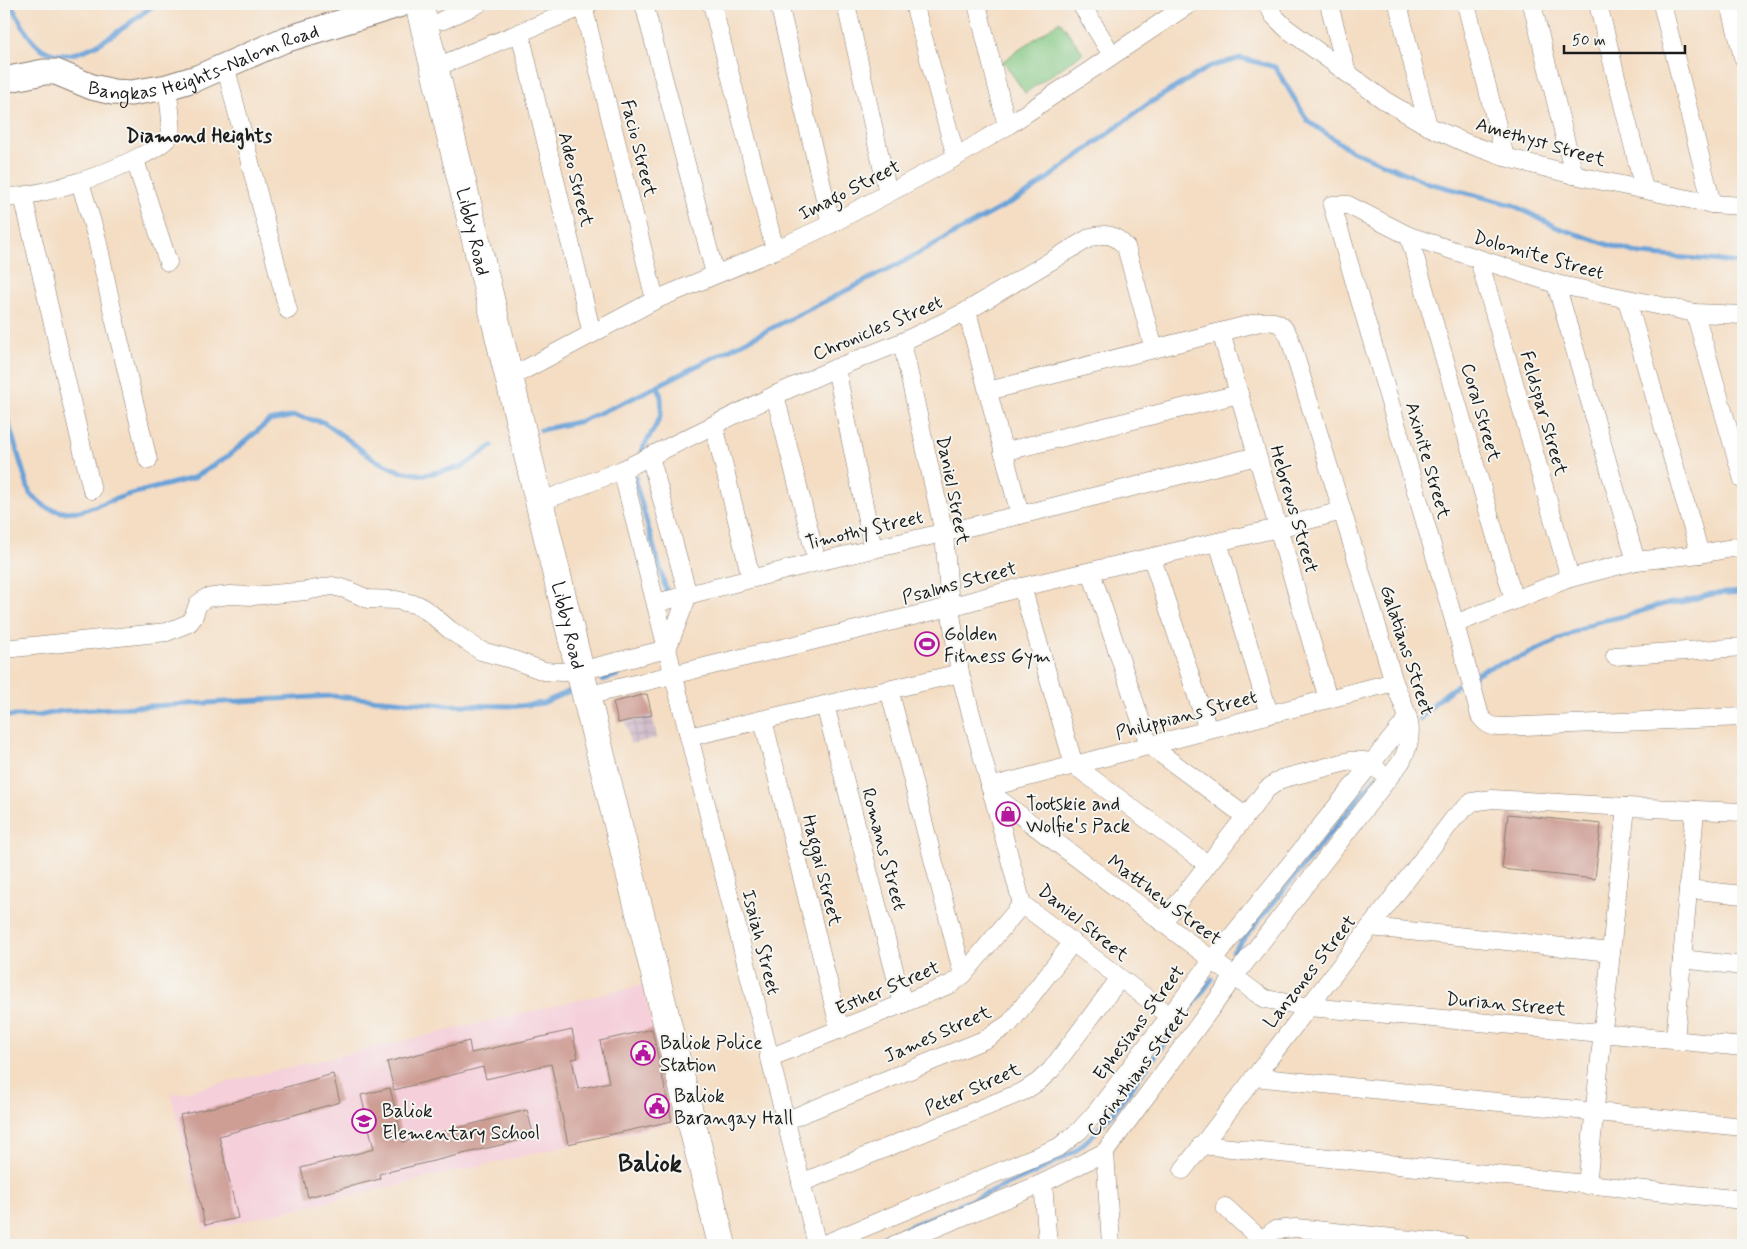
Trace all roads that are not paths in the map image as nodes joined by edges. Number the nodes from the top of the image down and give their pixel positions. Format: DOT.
graph roads {
  1 [pos="401,4"];
  2 [pos="420,4"];
  3 [pos="478,4"];
  4 [pos="644,4"];
  5 [pos="712,4"];
  6 [pos="779,4"];
  7 [pos="846,4"];
  8 [pos="914,4"];
  9 [pos="976,4"];
  10 [pos="1081,4"];
  11 [pos="1189,4"];
  12 [pos="1329,4"];
  13 [pos="1398,4"];
  14 [pos="1466,4"];
  15 [pos="1532,4"];
  16 [pos="1598,4"];
  17 [pos="1662,4"];
  18 [pos="1730,4"];
  19 [pos="586,5"];
  20 [pos="1270,10"];
  21 [pos="443,20"];
  22 [pos="520,33"];
  23 [pos="1112,55"];
  24 [pos="1743,57"];
  25 [pos="225,65"];
  26 [pos="434,68"];
  27 [pos="1346,73"];
  28 [pos="4,80"];
  29 [pos="166,87"];
  30 [pos="1007,126"];
  31 [pos="1428,126"];
  32 [pos="956,157"];
  33 [pos="1505,157"];
  34 [pos="135,160"];
  35 [pos="1574,175"];
  36 [pos="80,182"];
  37 [pos="1644,189"];
  38 [pos="888,193"];
  39 [pos="23,196"];
  40 [pos="4,198"];
  41 [pos="1712,204"];
  42 [pos="1332,205"];
  43 [pos="1743,206"];
  44 [pos="831,224"];
  45 [pos="1409,236"];
  46 [pos="775,250"];
  47 [pos="1479,260"];
  48 [pos="168,262"];
  49 [pos="715,274"];
  50 [pos="1556,284"];
  51 [pos="655,300"];
  52 [pos="1627,300"];
  53 [pos="288,310"];
  54 [pos="967,311"];
  55 [pos="1695,313"];
  56 [pos="1743,315"];
  57 [pos="1221,332"];
  58 [pos="592,334"];
  59 [pos="902,342"];
  60 [pos="1154,349"];
  61 [pos="836,368"];
  62 [pos="509,378"];
  63 [pos="988,391"];
  64 [pos="1239,394"];
  65 [pos="775,395"];
  66 [pos="714,425"];
  67 [pos="1003,452"];
  68 [pos="650,456"];
  69 [pos="1257,456"];
  70 [pos="148,460"];
  71 [pos="622,470"];
  72 [pos="1743,480"];
  73 [pos="92,490"];
  74 [pos="540,502"];
  75 [pos="1342,511"];
  76 [pos="1020,515"];
  77 [pos="1278,528"];
  78 [pos="944,533"];
  79 [pos="1218,542"];
  80 [pos="1743,546"];
  81 [pos="872,549"];
  82 [pos="1700,554"];
  83 [pos="1152,558"];
  84 [pos="1636,561"];
  85 [pos="818,562"];
  86 [pos="1091,572"];
  87 [pos="751,578"];
  88 [pos="1570,578"];
  89 [pos="1022,587"];
  90 [pos="688,595"];
  91 [pos="1514,600"];
  92 [pos="656,603"];
  93 [pos="950,607"];
  94 [pos="1455,624"];
  95 [pos="1743,647"];
  96 [pos="667,649"];
  97 [pos="4,650"];
  98 [pos="1615,656"];
  99 [pos="960,673"];
  100 [pos="674,674"];
  101 [pos="1394,682"];
  102 [pos="583,683"];
  103 [pos="889,689"];
  104 [pos="1328,699"];
  105 [pos="825,705"];
  106 [pos="1269,714"];
  107 [pos="1743,717"];
  108 [pos="1408,718"];
  109 [pos="763,720"];
  110 [pos="1208,730"];
  111 [pos="689,738"];
  112 [pos="1149,745"];
  113 [pos="1370,764"];
  114 [pos="1074,765"];
  115 [pos="1388,778"];
  116 [pos="991,791"];
  117 [pos="1626,807"];
  118 [pos="1695,810"];
  119 [pos="1743,812"];
  120 [pos="1245,816"];
  121 [pos="1207,864"];
  122 [pos="1688,889"];
  123 [pos="1743,894"];
  124 [pos="1022,904"];
  125 [pos="1162,923"];
  126 [pos="1370,927"];
  127 [pos="1073,942"];
  128 [pos="1611,952"];
  129 [pos="1682,959"];
  130 [pos="1212,961"];
  131 [pos="1743,966"];
  132 [pos="963,975"];
  133 [pos="1234,977"];
  134 [pos="1120,978"];
  135 [pos="1266,1000"];
  136 [pos="903,1004"];
  137 [pos="1308,1007"];
  138 [pos="1169,1015"];
  139 [pos="840,1030"];
  140 [pos="1602,1033"];
  141 [pos="1675,1040"];
  142 [pos="1743,1047"];
  143 [pos="770,1058"];
  144 [pos="1254,1077"];
  145 [pos="1594,1112"];
  146 [pos="785,1121"];
  147 [pos="1743,1127"];
  148 [pos="1201,1145"];
  149 [pos="1104,1152"];
  150 [pos="1182,1170"];
  151 [pos="801,1183"];
  152 [pos="1042,1183"];
  153 [pos="1587,1185"];
  154 [pos="1743,1200"];
  155 [pos="1225,1207"];
  156 [pos="1264,1243"];
  157 [pos="722,1245"];
  158 [pos="817,1245"];
  159 [pos="822,1245"];
  160 [pos="894,1245"];
  161 [pos="1048,1245"];
  162 [pos="1111,1245"];
  163 [pos="1461,1245"];
  1 -- 25 [label="street, Bangkas Heights-Nalom Road"];
  2 -- 26 [label="main road, Libby Road"];
  3 -- 21 [label="street"];
  4 -- 49 [label="street"];
  5 -- 46 [label="street"];
  6 -- 44 [label="street"];
  7 -- 38 [label="street"];
  8 -- 32 [label="street"];
  9 -- 30 [label="street"];
  10 -- 23 [label="street"];
  11 -- 23 [label="street, Imago Street"];
  12 -- 27 [label="street"];
  13 -- 31 [label="street"];
  14 -- 33 [label="street"];
  15 -- 35 [label="street"];
  16 -- 37 [label="street"];
  17 -- 41 [label="street"];
  18 -- 24 [label="street"];
  19 -- 22 [label="street"];
  19 -- 51 [label="street, Facio Street"];
  20 -- 27 [label="street, Amethyst Street"];
  22 -- 26 [label="street"];
  22 -- 58 [label="street, Adeo Street"];
  23 -- 30 [label="street, Imago Street"];
  25 -- 29 [label="street, Bangkas Heights-Nalom Road"];
  25 -- 53 [label="street"];
  26 -- 62 [label="main road, Libby Road"];
  27 -- 31 [label="street, Amethyst Street"];
  28 -- 29 [label="street, Bangkas Heights-Nalom Road"];
  29 -- 34 [label="street"];
  30 -- 32 [label="street, Imago Street"];
  31 -- 33 [label="street, Amethyst Street"];
  32 -- 38 [label="street, Imago Street"];
  33 -- 35 [label="street, Amethyst Street"];
  34 -- 36 [label="street"];
  34 -- 48 [label="street"];
  35 -- 37 [label="street, Amethyst Street"];
  36 -- 39 [label="street"];
  36 -- 70 [label="street"];
  37 -- 41 [label="street, Amethyst Street"];
  38 -- 44 [label="street, Imago Street"];
  39 -- 40 [label="street"];
  39 -- 73 [label="street"];
  41 -- 43 [label="street, Amethyst Street"];
  42 -- 45 [label="street, Dolomite Street"];
  42 -- 94 [label="street, Axinite Street"];
  44 -- 46 [label="street, Imago Street"];
  45 -- 47 [label="street, Dolomite Street"];
  45 -- 91 [label="street, Coral Street"];
  46 -- 49 [label="street, Imago Street"];
  47 -- 50 [label="street, Dolomite Street"];
  47 -- 88 [label="street, Feldspar Street"];
  49 -- 51 [label="street, Imago Street"];
  50 -- 52 [label="street, Dolomite Street"];
  50 -- 84 [label="street"];
  51 -- 58 [label="street, Imago Street"];
  52 -- 55 [label="street, Dolomite Street"];
  52 -- 82 [label="street"];
  54 -- 59 [label="street, Chronicles Street"];
  54 -- 60 [label="street, Chronicles Street"];
  54 -- 63 [label="street"];
  55 -- 56 [label="street, Dolomite Street"];
  55 -- 72 [label="street"];
  57 -- 60 [label="street"];
  57 -- 64 [label="street, Hebrews Street"];
  57 -- 75 [label="street, Galatians Street"];
  58 -- 62 [label="street, Imago Street"];
  59 -- 61 [label="street, Chronicles Street"];
  59 -- 78 [label="street, Daniel Street"];
  60 -- 63 [label="street"];
  61 -- 65 [label="street, Chronicles Street"];
  61 -- 81 [label="street"];
  62 -- 74 [label="main road, Libby Road"];
  63 -- 67 [label="street"];
  64 -- 67 [label="street"];
  64 -- 69 [label="street, Hebrews Street"];
  65 -- 66 [label="street, Chronicles Street"];
  65 -- 85 [label="street"];
  66 -- 68 [label="street, Chronicles Street"];
  66 -- 87 [label="street"];
  67 -- 76 [label="street"];
  68 -- 71 [label="street, Chronicles Street"];
  68 -- 90 [label="street"];
  69 -- 76 [label="street, Timothy Street"];
  69 -- 77 [label="street, Hebrews Street"];
  71 -- 74 [label="street, Chronicles Street"];
  71 -- 92 [label="street, Isaiah Street"];
  74 -- 102 [label="main road, Libby Road"];
  75 -- 77 [label="street, Psalms Street"];
  75 -- 101 [label="street, Galatians Street"];
  76 -- 78 [label="street, Timothy Street"];
  77 -- 79 [label="street, Psalms Street"];
  77 -- 104 [label="street, Hebrews Street"];
  78 -- 81 [label="street, Timothy Street"];
  78 -- 93 [label="street, Daniel Street"];
  79 -- 83 [label="street, Psalms Street"];
  79 -- 106 [label="street"];
  80 -- 82 [label="street"];
  81 -- 85 [label="street, Timothy Street"];
  82 -- 84 [label="street"];
  83 -- 86 [label="street, Psalms Street"];
  83 -- 110 [label="street"];
  84 -- 88 [label="street"];
  85 -- 87 [label="street, Timothy Street"];
  86 -- 89 [label="street, Psalms Street"];
  86 -- 112 [label="street"];
  87 -- 90 [label="street, Timothy Street"];
  88 -- 91 [label="street"];
  89 -- 93 [label="street, Psalms Street"];
  89 -- 114 [label="street"];
  90 -- 92 [label="street, Timothy Street"];
  90 -- 96 [label="street"];
  91 -- 94 [label="street"];
  92 -- 96 [label="street, Isaiah Street"];
  93 -- 99 [label="street, Daniel Street"];
  93 -- 100 [label="street, Psalms Street"];
  94 -- 107 [label="street, Axinite Street"];
  95 -- 98 [label="street"];
  96 -- 100 [label="street, Isaiah Street"];
  96 -- 102 [label="street"];
  97 -- 102 [label="street"];
  99 -- 103 [label="street"];
  99 -- 116 [label="street, Daniel Street"];
  100 -- 102 [label="street, Psalms Street"];
  100 -- 111 [label="street, Isaiah Street"];
  101 -- 104 [label="street, Philippians Street"];
  101 -- 108 [label="street, Galatians Street"];
  102 -- 157 [label="main road, Libby Road"];
  103 -- 105 [label="street"];
  103 -- 132 [label="street"];
  104 -- 106 [label="street, Philippians Street"];
  105 -- 109 [label="street"];
  105 -- 136 [label="street, Romans Street"];
  106 -- 110 [label="street, Philippians Street"];
  108 -- 113 [label="street, Ephesians Street"];
  108 -- 115 [label="street, Galatians Street"];
  109 -- 111 [label="street"];
  109 -- 139 [label="street, Haggai Street"];
  110 -- 112 [label="street, Philippians Street"];
  111 -- 143 [label="street, Isaiah Street"];
  112 -- 114 [label="street, Philippians Street"];
  112 -- 120 [label="street"];
  113 -- 115 [label="street"];
  113 -- 120 [label="street"];
  113 -- 130 [label="street, Ephesians Street"];
  114 -- 116 [label="street, Philippians Street"];
  114 -- 121 [label="street"];
  115 -- 133 [label="street, Galatians Street"];
  116 -- 124 [label="street, Daniel Street"];
  116 -- 125 [label="street, Matthew Street"];
  117 -- 118 [label="street"];
  117 -- 126 [label="street, Lanzones Street"];
  117 -- 128 [label="street"];
  118 -- 119 [label="street"];
  118 -- 122 [label="street"];
  120 -- 121 [label="street"];
  121 -- 125 [label="street"];
  122 -- 123 [label="street"];
  122 -- 129 [label="street"];
  124 -- 127 [label="street, Daniel Street"];
  124 -- 132 [label="street, Esther Street"];
  125 -- 130 [label="street, Matthew Street"];
  126 -- 128 [label="street"];
  126 -- 137 [label="street, Lanzones Street"];
  127 -- 134 [label="street, Daniel Street"];
  127 -- 146 [label="street, James Street"];
  128 -- 140 [label="street"];
  129 -- 131 [label="street"];
  129 -- 141 [label="street"];
  130 -- 133 [label="street, Matthew Street"];
  130 -- 138 [label="street, Ephesians Street"];
  132 -- 136 [label="street, Esther Street"];
  133 -- 135 [label="street, Matthew Street"];
  133 -- 149 [label="street, Corinthians Street"];
  134 -- 138 [label="street, Daniel Street"];
  134 -- 151 [label="street, Peter Street"];
  135 -- 137 [label="street, Durian Street"];
  136 -- 139 [label="street, Esther Street"];
  137 -- 140 [label="street, Durian Street"];
  137 -- 144 [label="street, Lanzones Street"];
  138 -- 159 [label="street, Ephesians Street"];
  139 -- 143 [label="street, Esther Street"];
  140 -- 141 [label="street, Durian Street"];
  140 -- 145 [label="street"];
  141 -- 142 [label="street, Durian Street"];
  143 -- 146 [label="street, Isaiah Street"];
  144 -- 145 [label="street"];
  144 -- 148 [label="street, Lanzones Street"];
  145 -- 147 [label="street"];
  145 -- 153 [label="street"];
  146 -- 151 [label="street, Isaiah Street"];
  148 -- 150 [label="street, Lanzones Street"];
  148 -- 153 [label="street"];
  149 -- 152 [label="street, Corinthians Street"];
  149 -- 162 [label="street"];
  151 -- 158 [label="street, Isaiah Street"];
  152 -- 160 [label="street, Corinthians Street"];
  152 -- 161 [label="street"];
  153 -- 154 [label="street"];
  155 -- 156 [label="street"];
  156 -- 163 [label="street"];
}
